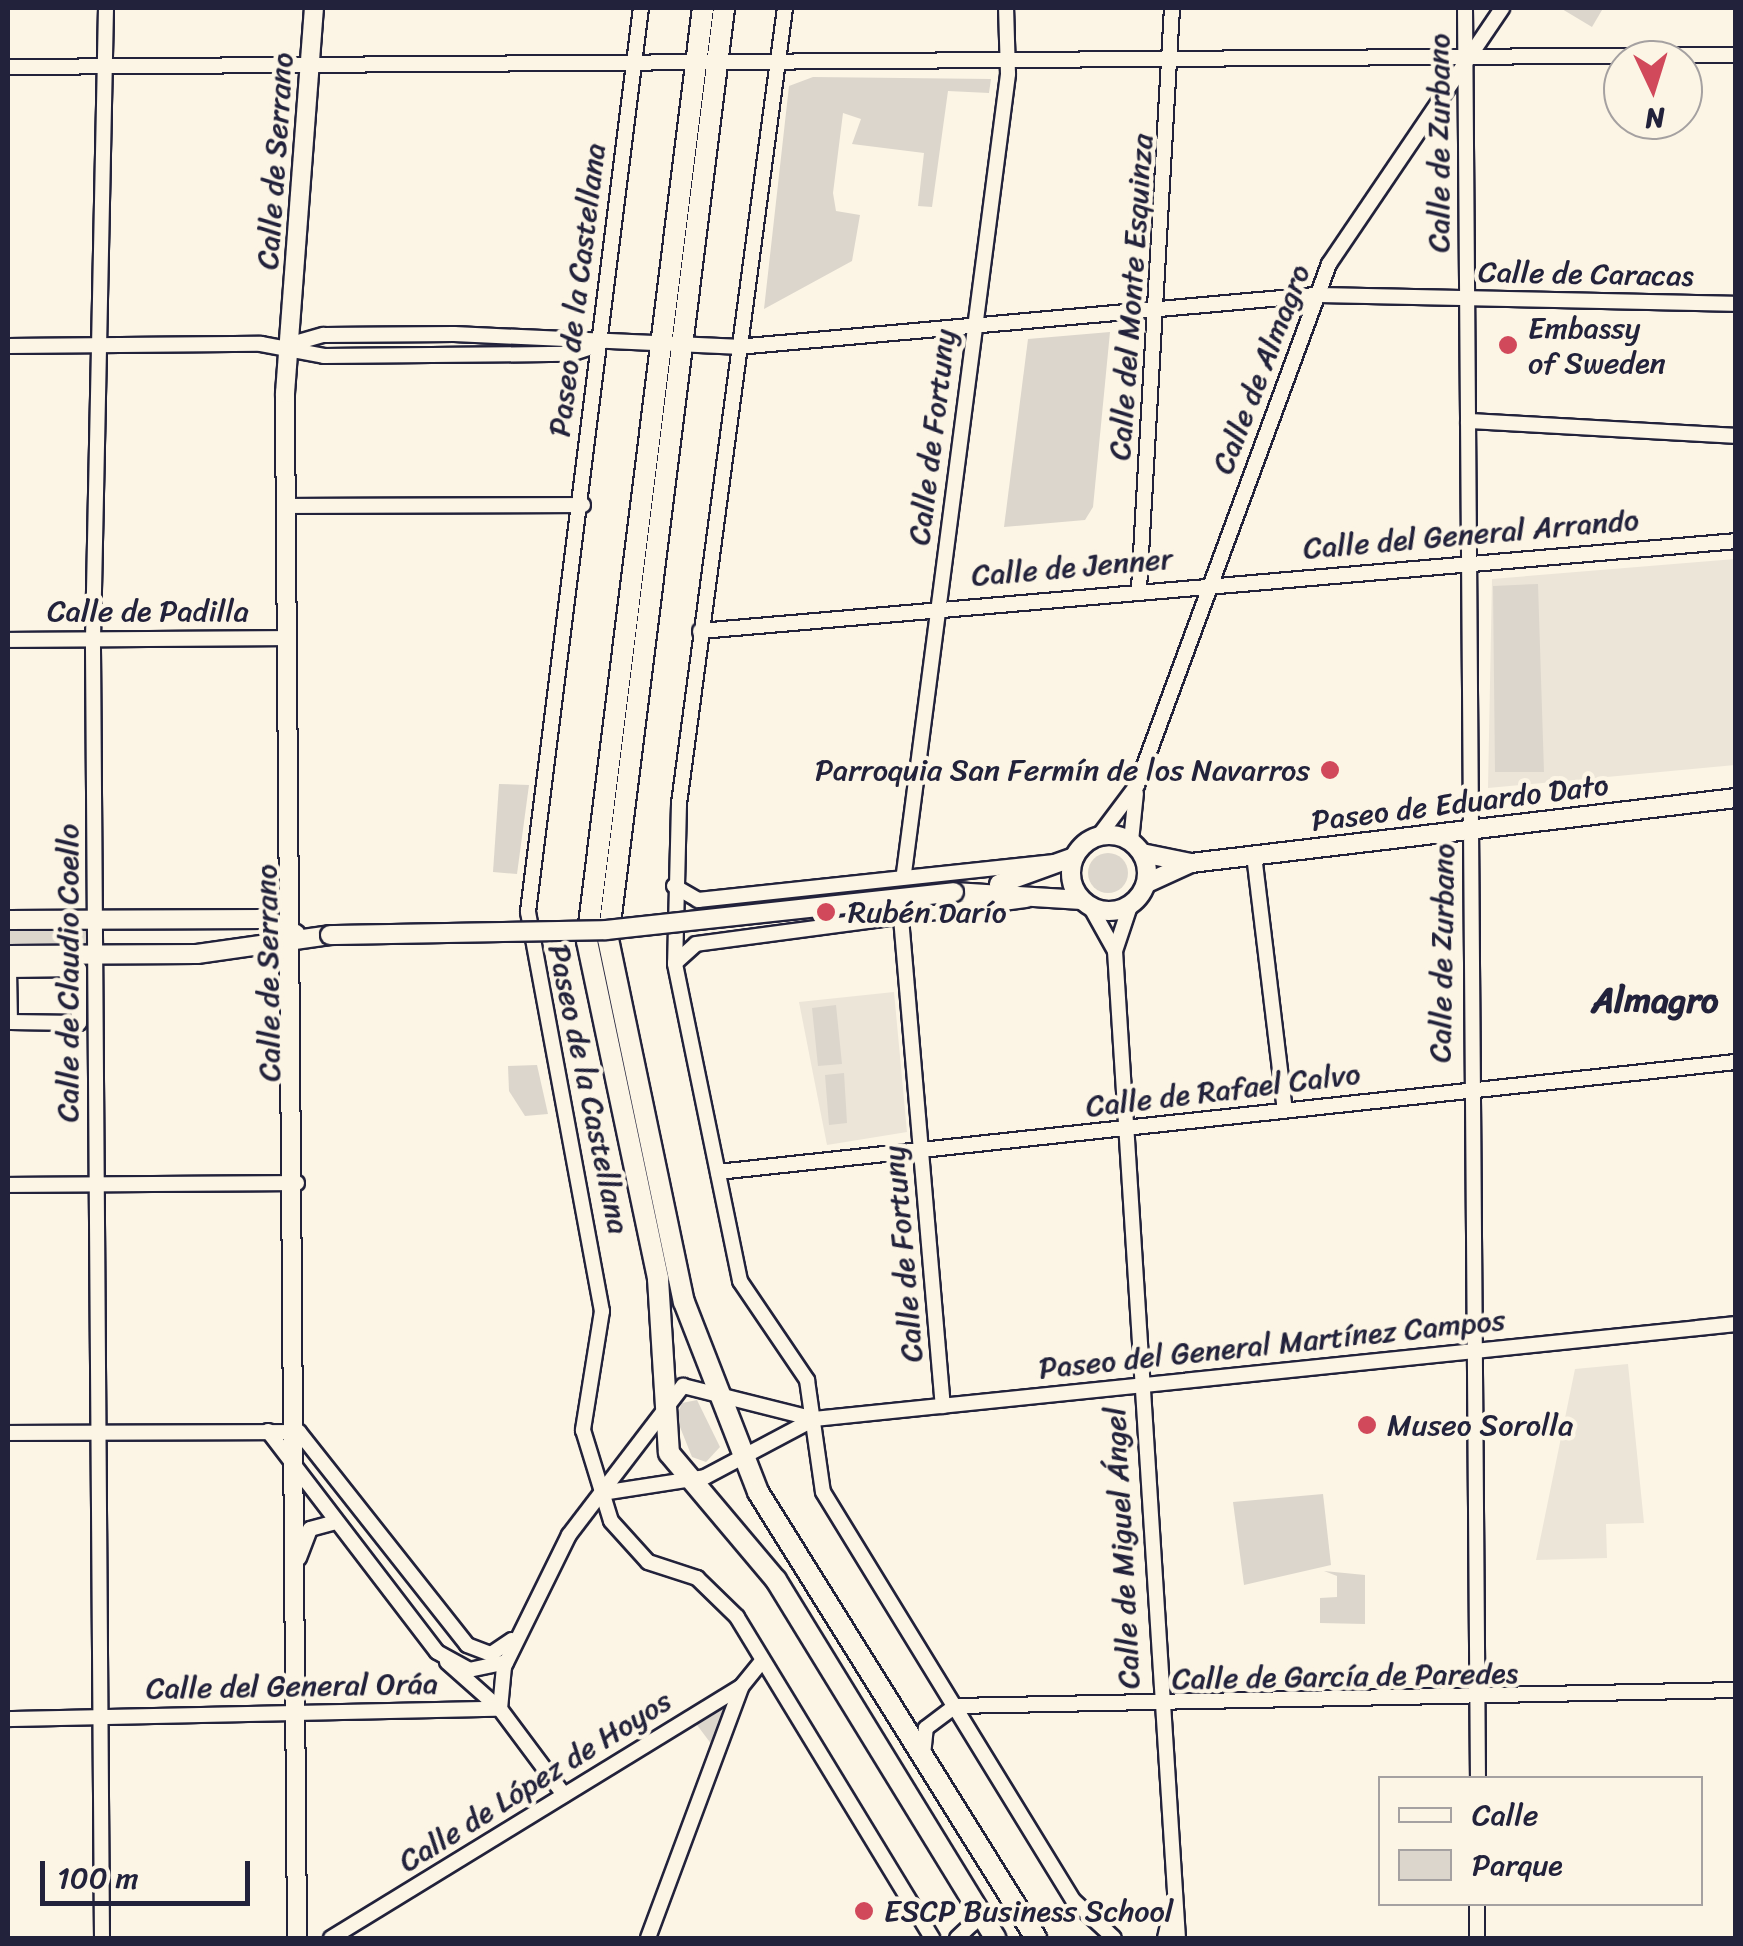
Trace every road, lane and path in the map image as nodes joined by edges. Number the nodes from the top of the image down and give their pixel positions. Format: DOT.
graph roads {
  1 [pos="106,8"];
  2 [pos="314,8"];
  3 [pos="641,8"];
  4 [pos="703,8"];
  5 [pos="724,8"];
  6 [pos="785,8"];
  7 [pos="1006,8"];
  8 [pos="1172,8"];
  9 [pos="1465,8"];
  10 [pos="1502,8"];
  11 [pos="1736,56"];
  12 [pos="1466,58"];
  13 [pos="1172,60"];
  14 [pos="1008,61"];
  15 [pos="706,63"];
  16 [pos="635,64"];
  17 [pos="774,65"];
  18 [pos="8,66"];
  19 [pos="103,67"];
  20 [pos="310,68"];
  21 [pos="1315,296"];
  22 [pos="1468,299"];
  23 [pos="1736,304"];
  24 [pos="1161,309"];
  25 [pos="974,326"];
  26 [pos="598,344"];
  27 [pos="94,345"];
  28 [pos="8,346"];
  29 [pos="288,346"];
  30 [pos="670,346"];
  31 [pos="737,347"];
  32 [pos="1468,421"];
  33 [pos="1736,436"];
  34 [pos="285,506"];
  35 [pos="583,506"];
  36 [pos="1736,540"];
  37 [pos="1470,563"];
  38 [pos="1211,582"];
  39 [pos="1138,589"];
  40 [pos="939,608"];
  41 [pos="700,631"];
  42 [pos="289,638"];
  43 [pos="8,640"];
  44 [pos="93,640"];
  45 [pos="1137,784"];
  46 [pos="1736,798"];
  47 [pos="1472,829"];
  48 [pos="1098,837"];
  49 [pos="1136,847"];
  50 [pos="1254,855"];
  51 [pos="1070,859"];
  52 [pos="1190,863"];
  53 [pos="904,873"];
  54 [pos="1146,882"];
  55 [pos="674,886"];
  56 [pos="984,888"];
  57 [pos="1051,891"];
  58 [pos="1086,903"];
  59 [pos="1130,906"];
  60 [pos="901,918"];
  61 [pos="8,920"];
  62 [pos="95,920"];
  63 [pos="296,934"];
  64 [pos="1115,951"];
  65 [pos="8,954"];
  66 [pos="96,954"];
  67 [pos="674,964"];
  68 [pos="80,1022"];
  69 [pos="1736,1062"];
  70 [pos="1468,1088"];
  71 [pos="1284,1110"];
  72 [pos="1125,1130"];
  73 [pos="922,1151"];
  74 [pos="718,1172"];
  75 [pos="297,1184"];
  76 [pos="8,1185"];
  77 [pos="98,1185"];
  78 [pos="1736,1324"];
  79 [pos="1474,1351"];
  80 [pos="1140,1386"];
  81 [pos="724,1392"];
  82 [pos="943,1406"];
  83 [pos="660,1407"];
  84 [pos="814,1419"];
  85 [pos="268,1431"];
  86 [pos="100,1432"];
  87 [pos="299,1432"];
  88 [pos="8,1433"];
  89 [pos="747,1460"];
  90 [pos="299,1477"];
  91 [pos="687,1482"];
  92 [pos="602,1493"];
  93 [pos="332,1523"];
  94 [pos="299,1560"];
  95 [pos="516,1636"];
  96 [pos="446,1658"];
  97 [pos="506,1662"];
  98 [pos="762,1662"];
  99 [pos="741,1687"];
  100 [pos="1736,1690"];
  101 [pos="1478,1702"];
  102 [pos="955,1706"];
  103 [pos="1159,1707"];
  104 [pos="500,1709"];
  105 [pos="298,1714"];
  106 [pos="102,1717"];
  107 [pos="8,1719"];
  108 [pos="923,1759"];
  109 [pos="1478,1776"];
  110 [pos="564,1795"];
  111 [pos="974,1900"];
  112 [pos="1174,1902"];
  113 [pos="1477,1906"];
  114 [pos="102,1938"];
  115 [pos="299,1938"];
  116 [pos="330,1938"];
  117 [pos="648,1938"];
  118 [pos="932,1938"];
  119 [pos="957,1938"];
  120 [pos="995,1938"];
  121 [pos="1036,1938"];
  122 [pos="1114,1938"];
  123 [pos="1165,1938"];
  124 [pos="1178,1938"];
  125 [pos="1477,1938"];
  1 -- 19 [label="street, Calle de Claudio Coello"];
  2 -- 20 [label="main road, Calle de Serrano"];
  3 -- 16 [label="street, Paseo de la Castellana"];
  4 -- 15 [label="highway, Paseo de la Castellana"];
  5 -- 15 [label="highway, Paseo de la Castellana"];
  6 -- 17 [label="street"];
  7 -- 14 [label="street, Calle de Fortuny"];
  8 -- 13 [label="street, Calle del Monte Esquinza"];
  9 -- 12 [label="street, Calle de Zurbano"];
  10 -- 12 [label="street, Calle de Almagro"];
  11 -- 12 [label="street"];
  12 -- 13 [label="street"];
  12 -- 21 [label="street, Calle de Almagro"];
  12 -- 22 [label="street, Calle de Zurbano"];
  13 -- 14 [label="street"];
  13 -- 24 [label="street, Calle del Monte Esquinza"];
  14 -- 17 [label="street"];
  14 -- 25 [label="street, Calle de Fortuny"];
  15 -- 16 [label="street"];
  15 -- 17 [label="street"];
  15 -- 30 [label="highway, Paseo de la Castellana"];
  16 -- 20 [label="street"];
  16 -- 26 [label="street, Paseo de la Castellana"];
  17 -- 31 [label="street"];
  18 -- 19 [label="street"];
  19 -- 20 [label="street"];
  19 -- 27 [label="street, Calle de Claudio Coello"];
  20 -- 29 [label="main road, Calle de Serrano"];
  21 -- 22 [label="street, Calle de Caracas"];
  21 -- 24 [label="street, Calle de Caracas"];
  21 -- 38 [label="street, Calle de Almagro"];
  22 -- 23 [label="street, Calle de Caracas"];
  22 -- 32 [label="street, Calle de Zurbano"];
  24 -- 25 [label="street, Calle de Caracas"];
  24 -- 39 [label="street, Calle del Monte Esquinza"];
  25 -- 31 [label="street, Calle de Caracas"];
  25 -- 40 [label="street, Calle de Fortuny"];
  26 -- 29 [label="street, Calle de Caracas"];
  26 -- 30 [label="street, Calle de Caracas"];
  26 -- 35 [label="street, Paseo de la Castellana"];
  27 -- 28 [label="street, Calle de Caracas"];
  27 -- 29 [label="street, Calle de Caracas"];
  27 -- 44 [label="street, Calle de Claudio Coello"];
  29 -- 34 [label="main road, Calle de Serrano"];
  30 -- 31 [label="street, Calle de Caracas"];
  30 -- 81 [label="highway, Paseo de la Castellana"];
  30 -- 83 [label="highway, Paseo de la Castellana"];
  31 -- 41 [label="street"];
  32 -- 33 [label="street"];
  32 -- 37 [label="street, Calle de Zurbano"];
  34 -- 35 [label="street"];
  34 -- 42 [label="main road, Calle de Serrano"];
  35 -- 92 [label="street, Paseo de la Castellana"];
  36 -- 37 [label="street, Calle del General Arrando"];
  37 -- 38 [label="street, Calle del General Arrando"];
  37 -- 47 [label="street, Calle de Zurbano"];
  38 -- 39 [label="street, Calle de Jenner"];
  38 -- 45 [label="street, Calle de Almagro"];
  39 -- 40 [label="street, Calle de Jenner"];
  40 -- 41 [label="street, Calle de Jenner"];
  40 -- 53 [label="street, Calle de Fortuny"];
  41 -- 55 [label="street"];
  42 -- 44 [label="street, Calle de Padilla"];
  42 -- 63 [label="main road, Calle de Serrano"];
  43 -- 44 [label="street, Calle de Padilla"];
  44 -- 62 [label="street, Calle de Claudio Coello"];
  45 -- 48 [label="street, Calle de Almagro"];
  45 -- 49 [label="street, Calle de Almagro"];
  46 -- 47 [label="main road, Paseo de Eduardo Dato"];
  47 -- 50 [label="main road, Paseo de Eduardo Dato"];
  47 -- 70 [label="street, Calle de Zurbano"];
  48 -- 49 [label="main road"];
  48 -- 51 [label="main road"];
  49 -- 52 [label="main road, Paseo de Eduardo Dato"];
  49 -- 54 [label="main road"];
  50 -- 52 [label="main road, Paseo de Eduardo Dato"];
  50 -- 71 [label="street"];
  51 -- 53 [label="street"];
  51 -- 56 [label="main road"];
  51 -- 58 [label="main road"];
  52 -- 54 [label="main road, Paseo de Eduardo Dato"];
  53 -- 55 [label="street"];
  54 -- 59 [label="main road"];
  55 -- 67 [label="street"];
  56 -- 57 [label="main road"];
  56 -- 63 [label="main road, bridge"];
  57 -- 58 [label="main road"];
  57 -- 60 [label="street"];
  58 -- 59 [label="main road"];
  58 -- 64 [label="street, Calle de Miguel Ángel"];
  59 -- 64 [label="street, Calle de Miguel Ángel"];
  60 -- 67 [label="street"];
  60 -- 73 [label="street, Calle de Fortuny"];
  61 -- 62 [label="main road"];
  62 -- 63 [label="main road"];
  62 -- 66 [label="street, Calle de Claudio Coello"];
  63 -- 66 [label="main road"];
  63 -- 75 [label="main road, Calle de Serrano"];
  64 -- 72 [label="street, Calle de Miguel Ángel"];
  65 -- 66 [label="main road"];
  66 -- 77 [label="street, Calle de Claudio Coello"];
  67 -- 74 [label="street"];
  68 -- 68 [label="street"];
  69 -- 70 [label="street, Calle de Rafael Calvo"];
  70 -- 71 [label="street, Calle de Rafael Calvo"];
  70 -- 79 [label="street, Calle de Zurbano"];
  71 -- 72 [label="street, Calle de Rafael Calvo"];
  72 -- 73 [label="street, Calle de Rafael Calvo"];
  72 -- 80 [label="street, Calle de Miguel Ángel"];
  73 -- 74 [label="street, Calle de Rafael Calvo"];
  73 -- 82 [label="street, Calle de Fortuny"];
  74 -- 84 [label="street"];
  75 -- 77 [label="street"];
  75 -- 87 [label="main road, Calle de Serrano"];
  76 -- 77 [label="street"];
  77 -- 86 [label="street, Calle de Claudio Coello"];
  78 -- 79 [label="street, Paseo del General Martínez Campos"];
  79 -- 80 [label="street, Paseo del General Martínez Campos"];
  79 -- 101 [label="street, Calle de Zurbano"];
  80 -- 82 [label="street, Paseo del General Martínez Campos"];
  80 -- 103 [label="street, Calle de Miguel Ángel"];
  81 -- 83 [label="street"];
  81 -- 84 [label="street"];
  81 -- 89 [label="highway, Paseo de la Castellana"];
  82 -- 84 [label="street, Paseo del General Martínez Campos"];
  83 -- 91 [label="highway, Paseo de la Castellana"];
  83 -- 92 [label="street"];
  84 -- 89 [label="street"];
  84 -- 102 [label="street"];
  85 -- 86 [label="street"];
  85 -- 87 [label="street"];
  85 -- 90 [label="street"];
  86 -- 88 [label="street"];
  86 -- 106 [label="street, Calle de Claudio Coello"];
  87 -- 90 [label="main road, Calle de Serrano"];
  87 -- 95 [label="street"];
  89 -- 91 [label="street"];
  89 -- 108 [label="highway"];
  90 -- 93 [label="street"];
  90 -- 94 [label="main road, Calle de Serrano"];
  91 -- 92 [label="street"];
  91 -- 111 [label="highway"];
  92 -- 95 [label="street"];
  92 -- 98 [label="street, Paseo de la Castellana"];
  93 -- 94 [label="street"];
  93 -- 96 [label="street"];
  94 -- 105 [label="main road, Calle de Serrano"];
  95 -- 97 [label="street"];
  96 -- 97 [label="street"];
  96 -- 104 [label="street"];
  97 -- 104 [label="street"];
  98 -- 99 [label="street, Calle de López de Hoyos"];
  98 -- 118 [label="street, Paseo de la Castellana"];
  99 -- 110 [label="street, Calle de López de Hoyos"];
  99 -- 117 [label="street"];
  100 -- 101 [label="street, Calle de García de Paredes"];
  101 -- 103 [label="street, Calle de García de Paredes"];
  101 -- 109 [label="street, Calle de Zurbano"];
  102 -- 103 [label="street, Calle de García de Paredes"];
  102 -- 108 [label="street"];
  102 -- 122 [label="street"];
  103 -- 112 [label="street, Calle de Miguel Ángel"];
  104 -- 105 [label="street, Calle del General Oráa"];
  104 -- 110 [label="street"];
  105 -- 106 [label="street, Calle del General Oráa"];
  105 -- 115 [label="main road, Calle de Serrano"];
  106 -- 107 [label="street, Calle del General Oráa"];
  106 -- 114 [label="street, Calle de Claudio Coello"];
  108 -- 121 [label="highway"];
  110 -- 116 [label="street, Calle de López de Hoyos"];
  111 -- 119 [label="street"];
  111 -- 120 [label="highway"];
  112 -- 123 [label="street, Calle de Miguel Ángel"];
  112 -- 124 [label="street, Calle de Miguel Ángel"];
  113 -- 125 [label="street"];
}
